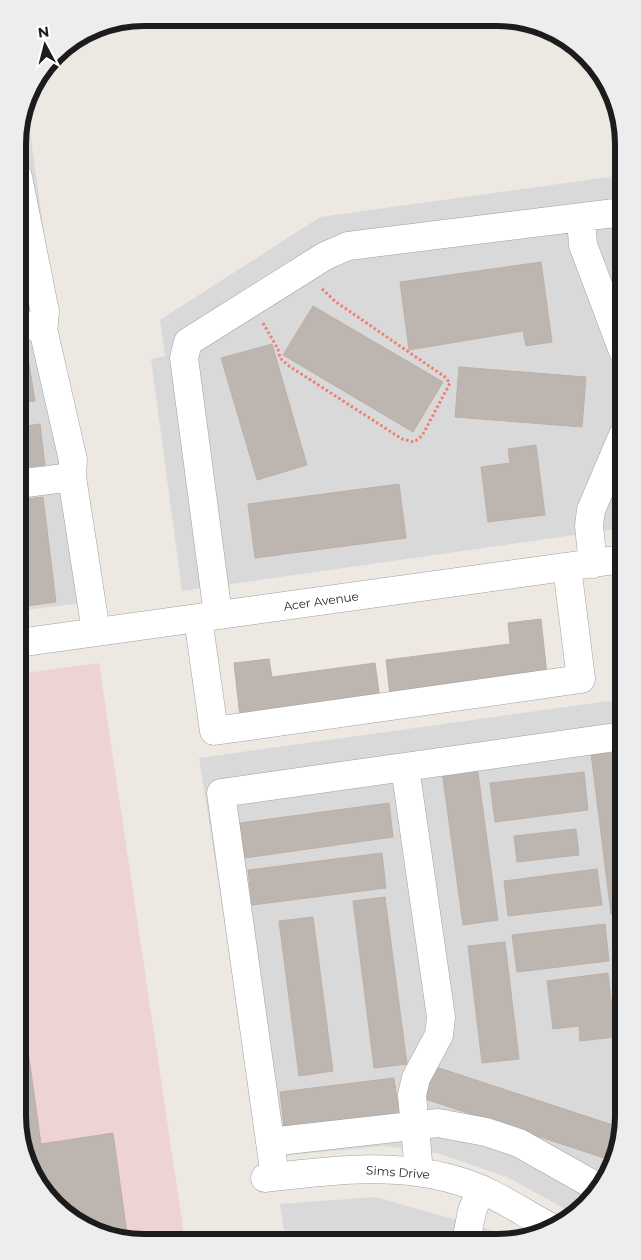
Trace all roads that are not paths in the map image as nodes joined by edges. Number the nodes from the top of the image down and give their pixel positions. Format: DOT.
graph roads {
  1 [pos="615,213"];
  2 [pos="581,218"];
  3 [pos="26,232"];
  4 [pos="31,325"];
  5 [pos="615,327"];
  6 [pos="615,454"];
  7 [pos="72,478"];
  8 [pos="26,483"];
  9 [pos="615,560"];
  10 [pos="580,565"];
  11 [pos="208,617"];
  12 [pos="96,632"];
  13 [pos="26,642"];
  14 [pos="614,737"];
  15 [pos="405,767"];
  16 [pos="415,1125"];
  17 [pos="270,1142"];
  18 [pos="419,1172"];
  19 [pos="593,1184"];
  20 [pos="481,1190"];
  21 [pos="544,1224"];
  22 [pos="468,1234"];
  1 -- 2 [label="street"];
  2 -- 5 [label="street"];
  2 -- 11 [label="street"];
  3 -- 4 [label="street"];
  4 -- 7 [label="street"];
  6 -- 10 [label="street"];
  7 -- 8 [label="street"];
  7 -- 12 [label="street"];
  9 -- 10 [label="street, Acer Avenue"];
  10 -- 11 [label="street, Acer Avenue"];
  10 -- 11 [label="street"];
  11 -- 12 [label="street, Acer Avenue"];
  12 -- 13 [label="street, Acer Avenue"];
  14 -- 15 [label="street"];
  15 -- 16 [label="street"];
  15 -- 17 [label="street"];
  16 -- 17 [label="street"];
  16 -- 18 [label="street"];
  16 -- 19 [label="street"];
  17 -- 18 [label="street, Sims Drive"];
  18 -- 20 [label="street, Sims Drive"];
  20 -- 21 [label="street, Sims Drive"];
  20 -- 22 [label="street"];
}
